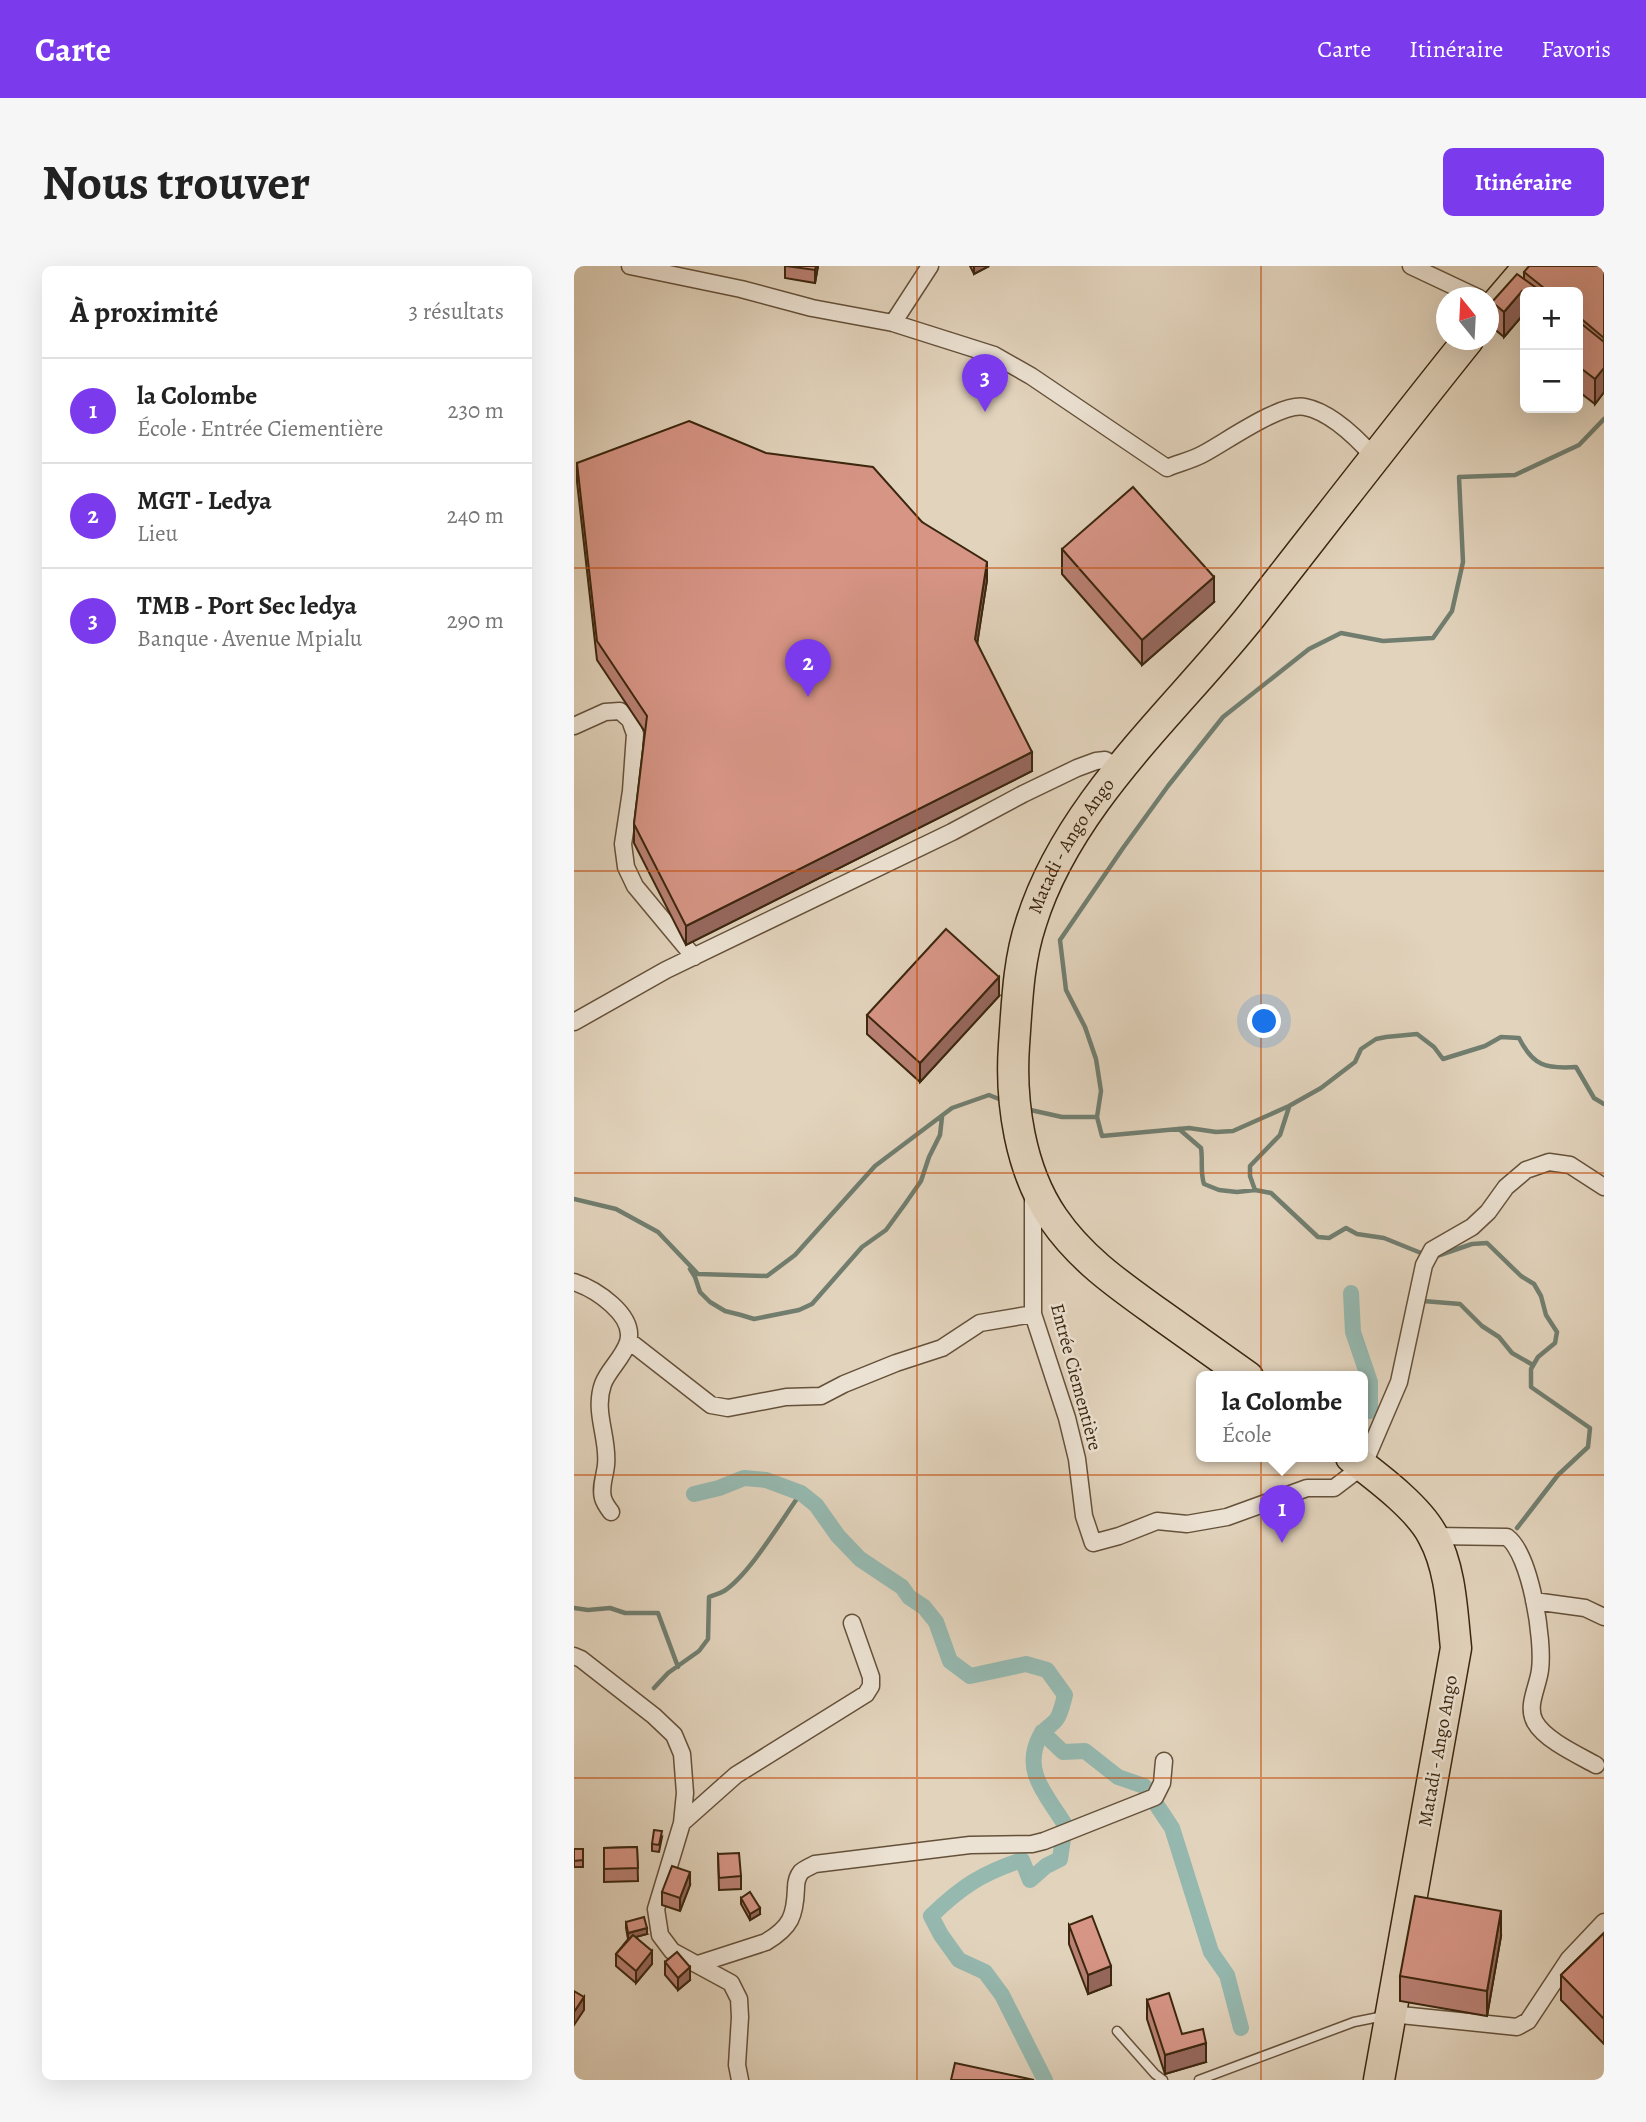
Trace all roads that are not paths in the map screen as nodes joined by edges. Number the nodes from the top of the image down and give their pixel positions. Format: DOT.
graph roads {
  1 [pos="630,266"];
  2 [pos="930,266"];
  3 [pos="1411,266"];
  4 [pos="1529,266"];
  5 [pos="669,270"];
  6 [pos="1452,287"];
  7 [pos="1499,295"];
  8 [pos="893,323"];
  9 [pos="1460,350"];
  10 [pos="1374,457"];
  11 [pos="574,726"];
  12 [pos="1120,768"];
  13 [pos="694,957"];
  14 [pos="574,1022"];
  15 [pos="1033,1184"];
  16 [pos="1604,1187"];
  17 [pos="574,1282"];
  18 [pos="1033,1314"];
  19 [pos="628,1341"];
  20 [pos="1240,1371"];
  21 [pos="1368,1441"];
  22 [pos="1357,1462"];
  23 [pos="611,1512"];
  24 [pos="1433,1536"];
  25 [pos="1534,1601"];
  26 [pos="1604,1617"];
  27 [pos="852,1623"];
  28 [pos="574,1656"];
  29 [pos="1164,1761"];
  30 [pos="1596,1765"];
  31 [pos="682,1824"];
  32 [pos="1604,1922"];
  33 [pos="698,1964"];
  34 [pos="1391,2014"];
  35 [pos="1117,2031"];
  36 [pos="740,2080"];
  37 [pos="1163,2080"];
  38 [pos="1199,2080"];
  39 [pos="1379,2080"];
  1 -- 5 [label="street"];
  2 -- 8 [label="street"];
  3 -- 6 [label="street"];
  4 -- 7 [label="highway"];
  5 -- 8 [label="street"];
  8 -- 10 [label="street"];
  9 -- 10 [label="highway, Matadi - Ango Ango"];
  10 -- 12 [label="highway, Matadi - Ango Ango"];
  11 -- 13 [label="street"];
  12 -- 13 [label="street"];
  12 -- 15 [label="highway, Matadi - Ango Ango"];
  13 -- 14 [label="street"];
  15 -- 18 [label="street, Entrée Ciementière"];
  15 -- 20 [label="highway, Matadi - Ango Ango"];
  16 -- 21 [label="street"];
  17 -- 19 [label="street"];
  18 -- 19 [label="street"];
  18 -- 22 [label="street, Entrée Ciementière"];
  19 -- 23 [label="street"];
  22 -- 24 [label="highway, Matadi - Ango Ango"];
  24 -- 25 [label="street"];
  24 -- 34 [label="highway, Matadi - Ango Ango"];
  25 -- 26 [label="street"];
  25 -- 30 [label="street"];
  27 -- 31 [label="street"];
  28 -- 31 [label="street"];
  29 -- 33 [label="street"];
  31 -- 33 [label="street"];
  32 -- 34 [label="street"];
  33 -- 36 [label="street"];
  34 -- 38 [label="lane"];
  34 -- 39 [label="highway, Matadi - Ango Ango"];
  35 -- 37 [label="lane"];
}
